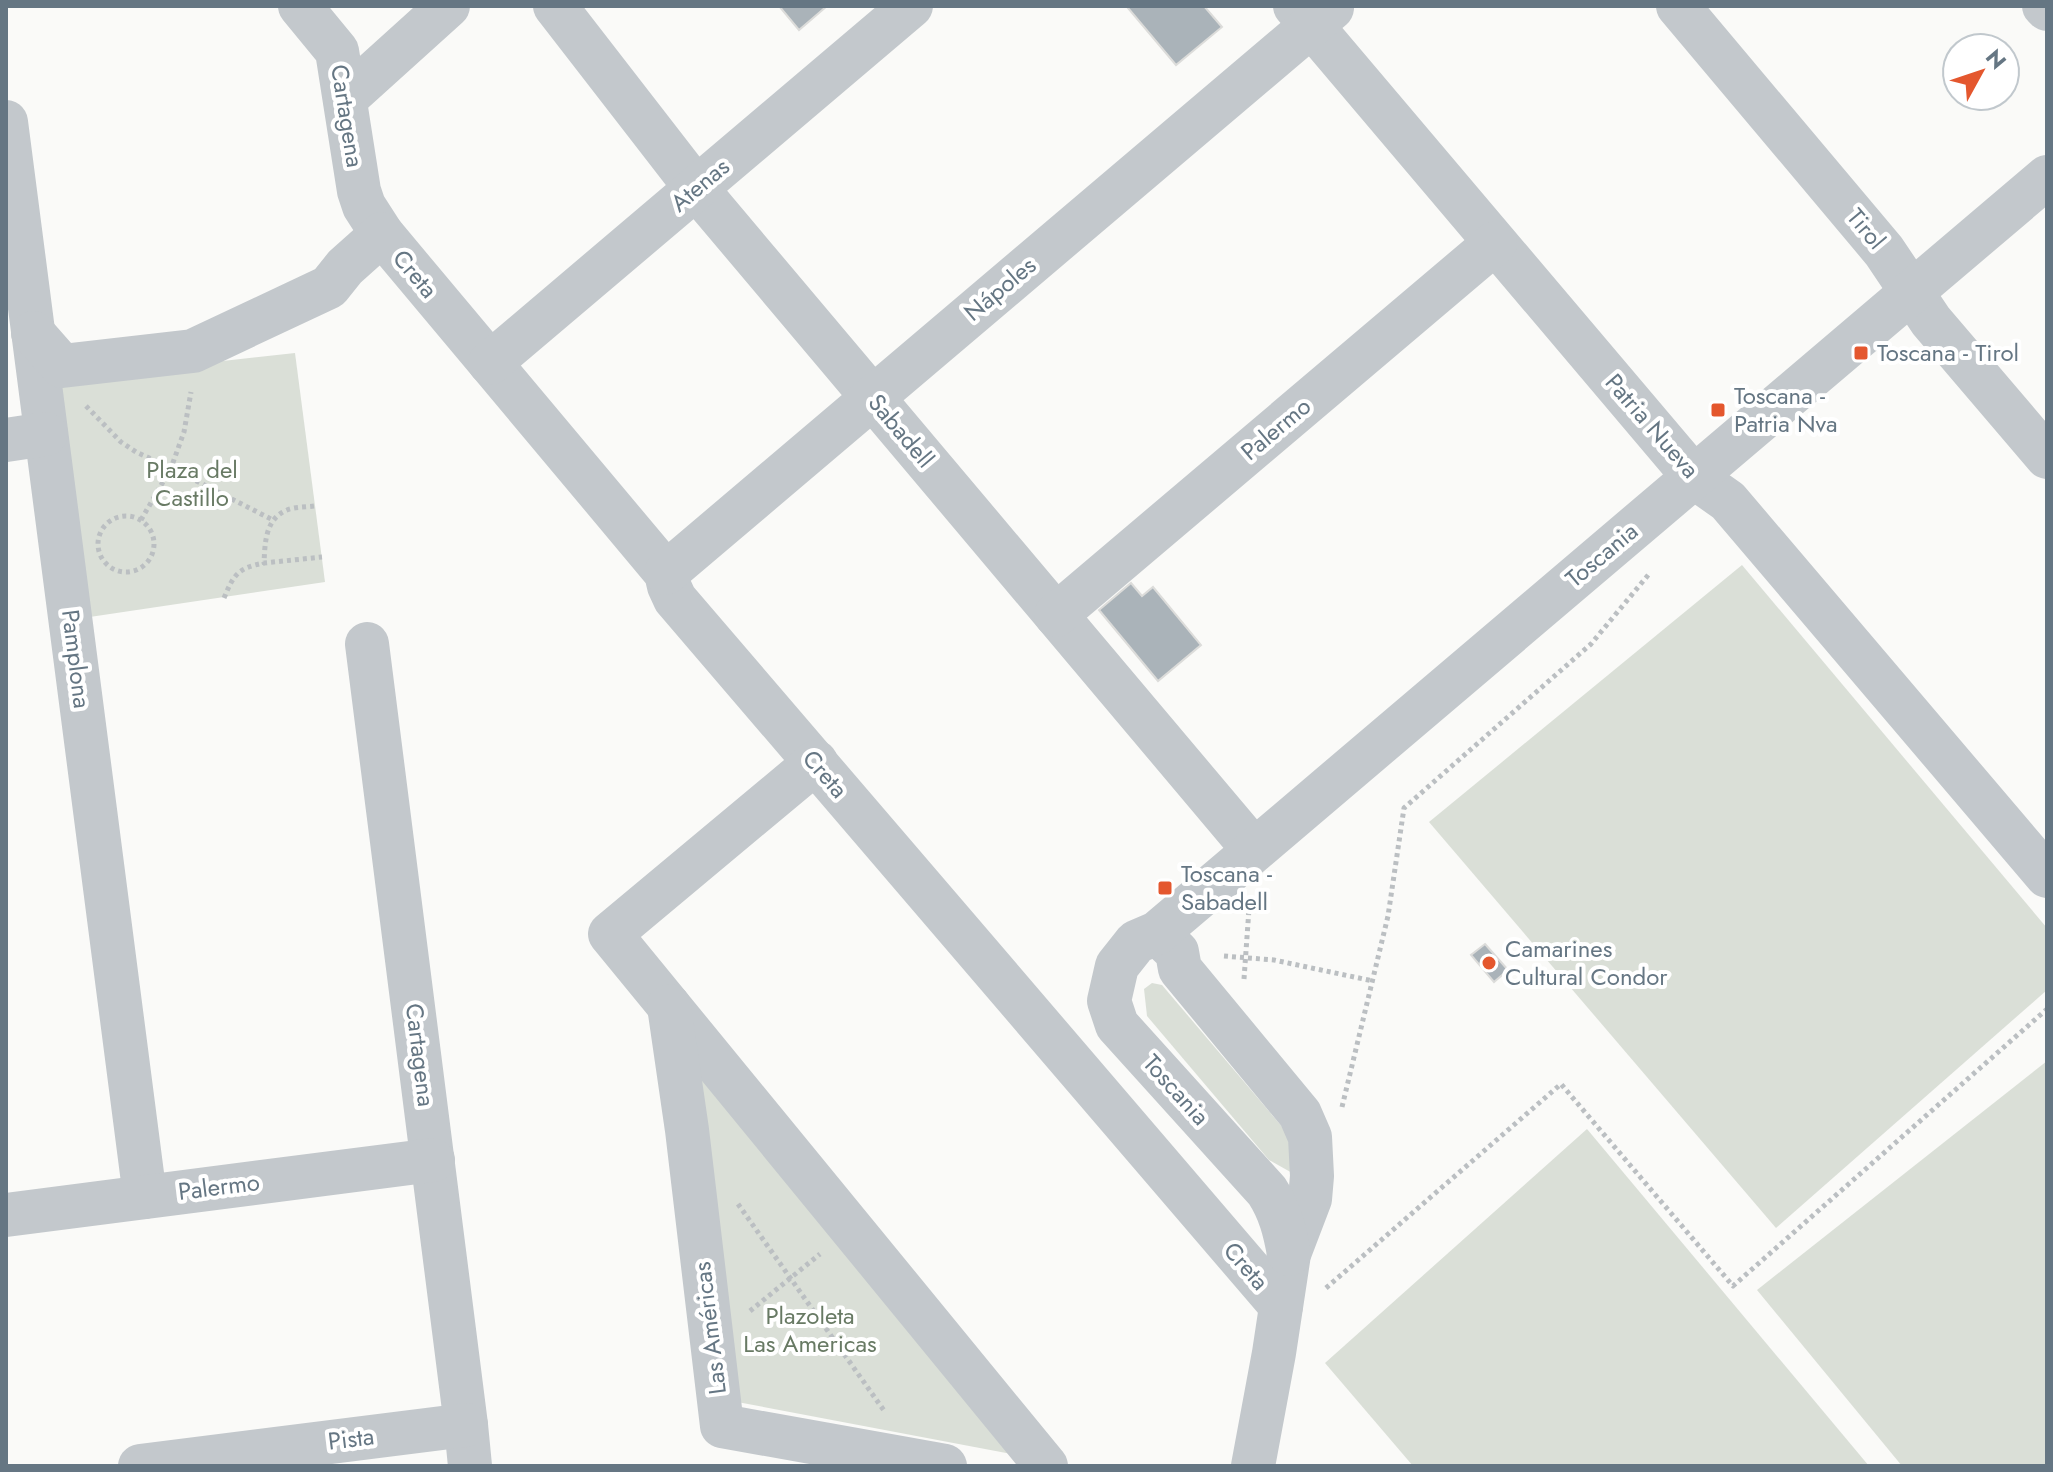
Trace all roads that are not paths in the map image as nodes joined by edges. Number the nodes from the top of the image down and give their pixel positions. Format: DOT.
graph roads {
  1 [pos="300,6"];
  2 [pos="448,6"];
  3 [pos="555,6"];
  4 [pos="911,6"];
  5 [pos="1678,6"];
  6 [pos="1314,12"];
  7 [pos="345,99"];
  8 [pos="6,122"];
  9 [pos="2047,177"];
  10 [pos="696,188"];
  11 [pos="382,234"];
  12 [pos="1495,243"];
  13 [pos="1912,292"];
  14 [pos="33,333"];
  15 [pos="490,363"];
  16 [pos="872,398"];
  17 [pos="26,437"];
  18 [pos="2047,457"];
  19 [pos="1694,477"];
  20 [pos="666,573"];
  21 [pos="1056,615"];
  22 [pos="367,644"];
  23 [pos="816,762"];
  24 [pos="1254,850"];
  25 [pos="2047,876"];
  26 [pos="1167,942"];
  27 [pos="669,1006"];
  28 [pos="433,1160"];
  29 [pos="145,1197"];
  30 [pos="6,1215"];
  31 [pos="1289,1254"];
  32 [pos="1300,1300"];
  33 [pos="468,1445"];
  34 [pos="932,1464"];
  35 [pos="140,1466"];
  36 [pos="1046,1466"];
  37 [pos="1253,1466"];
  1 -- 7 [label="street, Cartagena"];
  2 -- 7 [label="street"];
  3 -- 10 [label="street, Sabadell"];
  4 -- 10 [label="street, Atenas"];
  5 -- 13 [label="street, Tirol"];
  6 -- 12 [label="street, Patria Nueva"];
  6 -- 16 [label="street, Nápoles"];
  7 -- 11 [label="street, Cartagena"];
  8 -- 14 [label="street, Pamplona"];
  9 -- 13 [label="street, Toscania"];
  10 -- 15 [label="street, Atenas"];
  10 -- 16 [label="street, Sabadell"];
  11 -- 14 [label="street"];
  11 -- 15 [label="street, Creta"];
  12 -- 19 [label="street, Patria Nueva"];
  12 -- 21 [label="street, Palermo"];
  13 -- 18 [label="street, Tirol"];
  13 -- 19 [label="street, Toscania"];
  14 -- 17 [label="street, Pamplona"];
  15 -- 20 [label="street, Creta"];
  16 -- 20 [label="street, Nápoles"];
  16 -- 21 [label="street, Sabadell"];
  17 -- 29 [label="street, Pamplona"];
  19 -- 24 [label="street, Toscania"];
  19 -- 25 [label="street, Patria Nueva"];
  20 -- 23 [label="street, Creta"];
  21 -- 24 [label="street, Sabadell"];
  22 -- 28 [label="street, Cartagena"];
  23 -- 27 [label="street"];
  23 -- 32 [label="street, Creta"];
  24 -- 26 [label="street, Toscania"];
  26 -- 31 [label="street, Toscania"];
  26 -- 31 [label="street, Toscania"];
  27 -- 34 [label="street, Las Américas"];
  27 -- 36 [label="street"];
  28 -- 29 [label="street, Palermo"];
  28 -- 33 [label="street, Cartagena"];
  29 -- 30 [label="street, Palermo"];
  31 -- 32 [label="street, Toscania"];
  32 -- 37 [label="street, Toscania"];
  33 -- 35 [label="street, Pista"];
}
